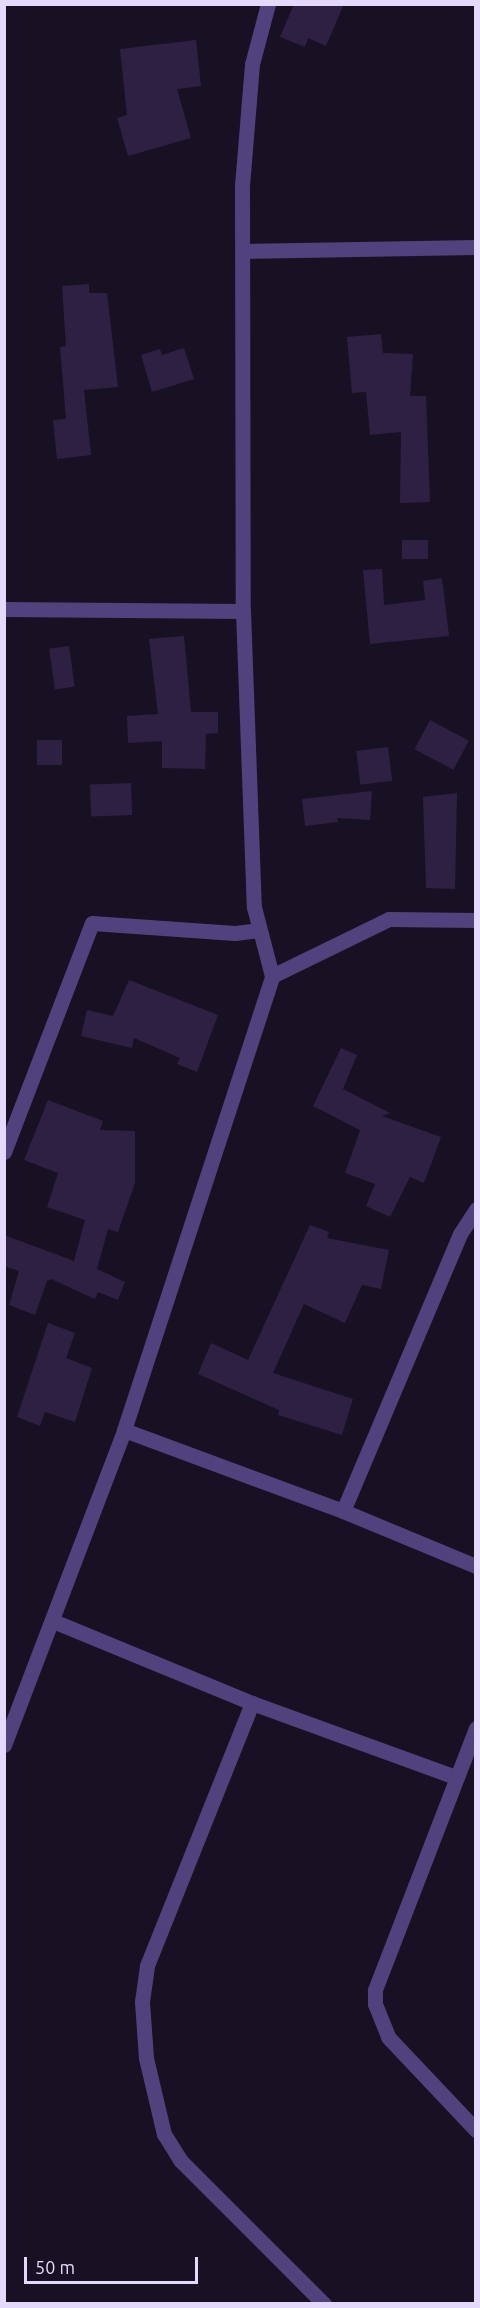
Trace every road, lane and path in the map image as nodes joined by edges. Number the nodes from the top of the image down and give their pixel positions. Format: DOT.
graph roads {
  1 [pos="268,4"];
  2 [pos="476,247"];
  3 [pos="244,251"];
  4 [pos="4,609"];
  5 [pos="243,611"];
  6 [pos="476,920"];
  7 [pos="258,930"];
  8 [pos="272,976"];
  9 [pos="4,1152"];
  10 [pos="476,1209"];
  11 [pos="124,1430"];
  12 [pos="343,1511"];
  13 [pos="476,1566"];
  14 [pos="53,1621"];
  15 [pos="252,1703"];
  16 [pos="476,1728"];
  17 [pos="4,1746"];
  18 [pos="455,1777"];
  19 [pos="476,2130"];
  20 [pos="324,2304"];
  1 -- 3 [label="street"];
  2 -- 3 [label="street"];
  3 -- 5 [label="street"];
  4 -- 5 [label="street"];
  5 -- 7 [label="street"];
  6 -- 8 [label="street"];
  7 -- 8 [label="street"];
  7 -- 9 [label="street"];
  8 -- 11 [label="street"];
  10 -- 12 [label="street"];
  11 -- 12 [label="street"];
  11 -- 14 [label="street"];
  12 -- 13 [label="street"];
  14 -- 15 [label="street"];
  14 -- 17 [label="street"];
  15 -- 18 [label="street"];
  15 -- 20 [label="street"];
  16 -- 18 [label="street"];
  18 -- 19 [label="street"];
}
